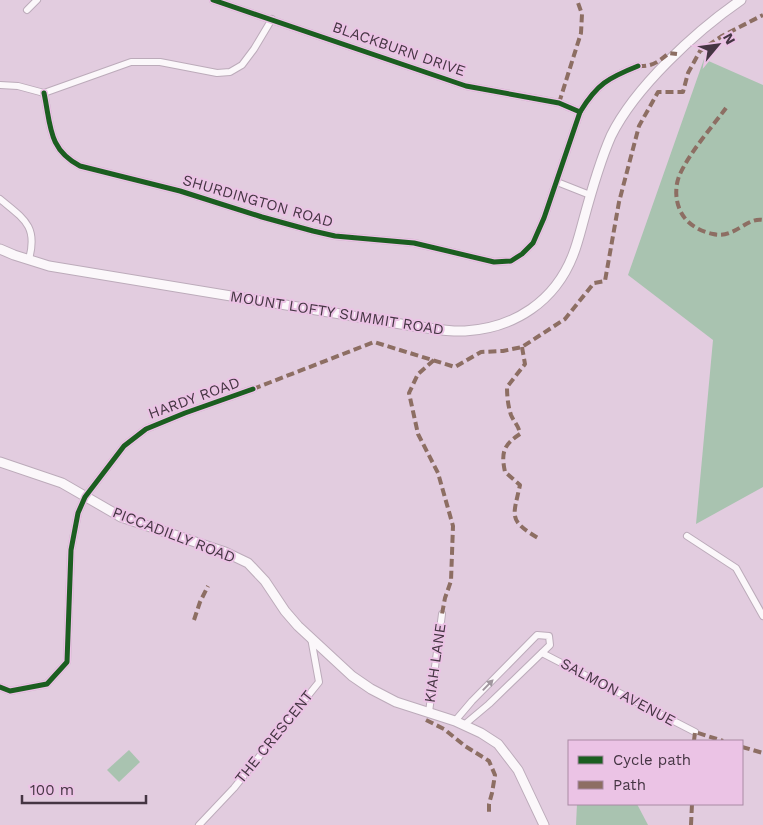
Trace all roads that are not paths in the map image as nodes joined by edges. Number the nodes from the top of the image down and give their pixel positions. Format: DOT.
graph roads {
  1 [pos="37,0"];
  2 [pos="213,0"];
  3 [pos="740,0"];
  4 [pos="27,10"];
  5 [pos="272,19"];
  6 [pos="638,66"];
  7 [pos="0,84"];
  8 [pos="44,93"];
  9 [pos="580,112"];
  10 [pos="557,182"];
  11 [pos="590,195"];
  12 [pos="0,199"];
  13 [pos="0,249"];
  14 [pos="28,260"];
  15 [pos="253,390"];
  16 [pos="0,462"];
  17 [pos="85,497"];
  18 [pos="686,536"];
  19 [pos="442,614"];
  20 [pos="763,616"];
  21 [pos="310,638"];
  22 [pos="542,653"];
  23 [pos="0,687"];
  24 [pos="429,712"];
  25 [pos="460,723"];
  26 [pos="695,732"];
  27 [pos="199,825"];
  28 [pos="544,825"];
  1 -- 4 [label="street"];
  2 -- 5 [label="street, BLACKBURN DRIVE"];
  3 -- 11 [label="main road, MOUNT LOFTY SUMMIT ROAD"];
  5 -- 8 [label="street"];
  5 -- 9 [label="street, BLACKBURN DRIVE"];
  6 -- 9 [label="street, SHURDINGTON ROAD"];
  7 -- 8 [label="street"];
  8 -- 10 [label="street, SHURDINGTON ROAD"];
  9 -- 10 [label="street, SHURDINGTON ROAD"];
  10 -- 11 [label="street"];
  11 -- 14 [label="main road, MOUNT LOFTY SUMMIT ROAD"];
  12 -- 14 [label="street"];
  13 -- 14 [label="main road, MOUNT LOFTY SUMMIT ROAD"];
  15 -- 17 [label="street, HARDY ROAD"];
  16 -- 17 [label="main road, PICCADILLY ROAD"];
  17 -- 21 [label="main road, PICCADILLY ROAD"];
  17 -- 23 [label="street, HARDY ROAD"];
  18 -- 20 [label="street"];
  19 -- 24 [label="street, KIAH LANE"];
  21 -- 24 [label="main road, PICCADILLY ROAD"];
  21 -- 27 [label="street, THE CRESCENT"];
  22 -- 25 [label="street"];
  25 -- 22 [label="street, one-way"];
  22 -- 26 [label="street, SALMON AVENUE"];
  24 -- 25 [label="main road, PICCADILLY ROAD"];
  25 -- 28 [label="main road, PICCADILLY ROAD"];
}
